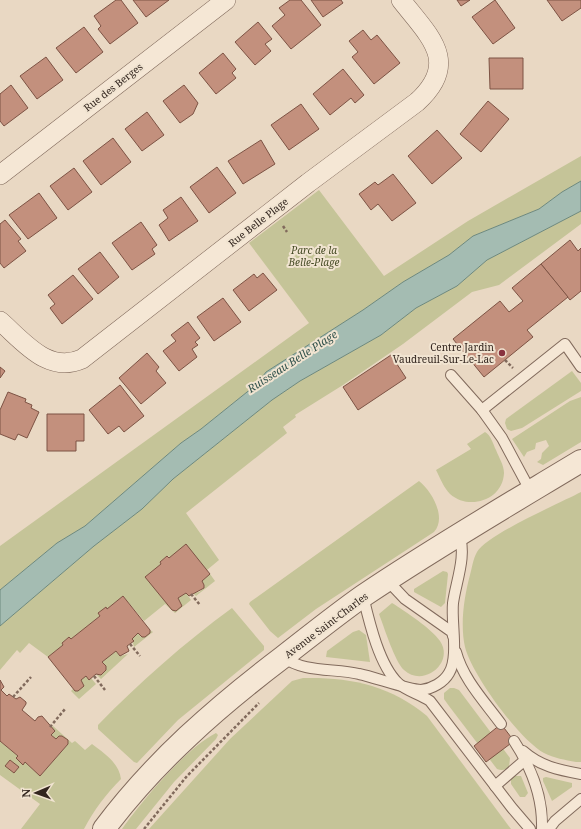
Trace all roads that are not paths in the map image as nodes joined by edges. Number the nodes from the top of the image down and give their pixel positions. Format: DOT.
graph roads {
  1 [pos="226,0"];
  2 [pos="401,0"];
  3 [pos="0,174"];
  4 [pos="0,321"];
  5 [pos="581,367"];
  6 [pos="451,375"];
  7 [pos="482,410"];
  8 [pos="581,461"];
  9 [pos="531,492"];
  10 [pos="459,534"];
  11 [pos="387,580"];
  12 [pos="363,596"];
  13 [pos="452,632"];
  14 [pos="283,657"];
  15 [pos="399,684"];
  16 [pos="501,724"];
  17 [pos="525,760"];
  18 [pos="581,774"];
  19 [pos="495,786"];
  20 [pos="581,799"];
  21 [pos="104,829"];
  22 [pos="530,829"];
  23 [pos="542,829"];
  24 [pos="549,829"];
  1 -- 3 [label="street, Rue des Berges"];
  2 -- 4 [label="street, Rue Belle Plage"];
  5 -- 7 [label="lane"];
  6 -- 7 [label="lane"];
  7 -- 9 [label="lane"];
  8 -- 9 [label="street, Avenue Saint-Charles"];
  9 -- 10 [label="street, Avenue Saint-Charles"];
  10 -- 11 [label="street, Avenue Saint-Charles"];
  10 -- 13 [label="lane"];
  11 -- 12 [label="street, Avenue Saint-Charles"];
  11 -- 13 [label="lane"];
  12 -- 14 [label="street, Avenue Saint-Charles"];
  12 -- 15 [label="lane"];
  13 -- 15 [label="lane"];
  13 -- 16 [label="lane"];
  14 -- 15 [label="lane"];
  14 -- 21 [label="street, Avenue Saint-Charles"];
  15 -- 19 [label="lane"];
  17 -- 18 [label="lane"];
  17 -- 19 [label="lane"];
  17 -- 23 [label="lane"];
  19 -- 22 [label="lane"];
  20 -- 24 [label="lane"];
}
